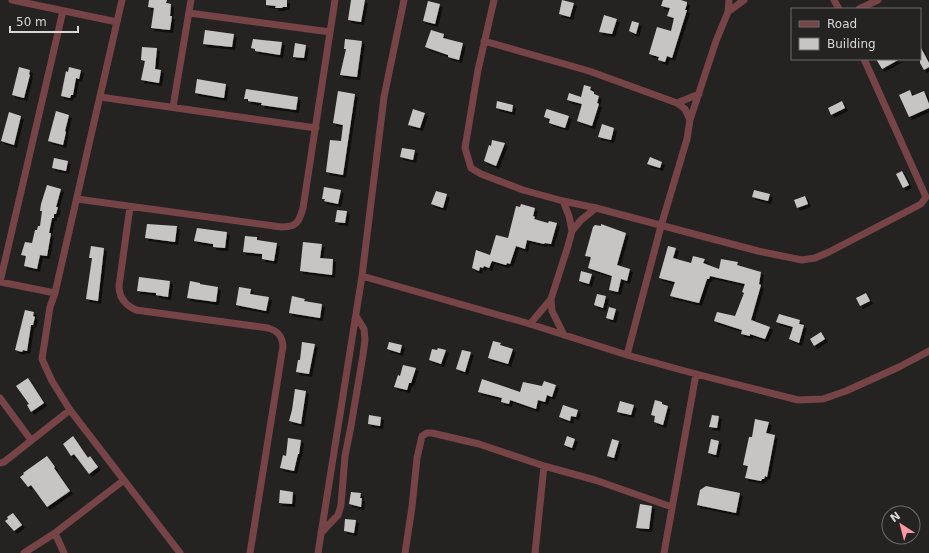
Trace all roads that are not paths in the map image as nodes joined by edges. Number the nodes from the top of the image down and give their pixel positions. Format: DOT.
graph roads {
  1 [pos="12,0"];
  2 [pos="122,0"];
  3 [pos="191,0"];
  4 [pos="335,0"];
  5 [pos="404,0"];
  6 [pos="494,0"];
  7 [pos="729,0"];
  8 [pos="744,0"];
  9 [pos="878,0"];
  10 [pos="861,8"];
  11 [pos="63,12"];
  12 [pos="728,12"];
  13 [pos="189,13"];
  14 [pos="117,22"];
  15 [pos="330,32"];
  16 [pos="484,41"];
  17 [pos="864,60"];
  18 [pos="699,94"];
  19 [pos="100,97"];
  20 [pos="677,103"];
  21 [pos="173,107"];
  22 [pos="690,120"];
  23 [pos="316,128"];
  24 [pos="77,199"];
  25 [pos="563,201"];
  26 [pos="130,207"];
  27 [pos="596,208"];
  28 [pos="661,226"];
  29 [pos="572,231"];
  30 [pos="362,276"];
  31 [pos="0,282"];
  32 [pos="55,293"];
  33 [pos="550,299"];
  34 [pos="356,316"];
  35 [pos="530,324"];
  36 [pos="564,335"];
  37 [pos="929,352"];
  38 [pos="627,355"];
  39 [pos="696,374"];
  40 [pos="343,392"];
  41 [pos="356,395"];
  42 [pos="0,398"];
  43 [pos="70,410"];
  44 [pos="31,440"];
  45 [pos="0,463"];
  46 [pos="544,466"];
  47 [pos="124,480"];
  48 [pos="672,507"];
  49 [pos="55,533"];
  50 [pos="321,533"];
  51 [pos="24,553"];
  52 [pos="64,553"];
  53 [pos="180,553"];
  54 [pos="250,553"];
  55 [pos="318,553"];
  56 [pos="405,553"];
  57 [pos="535,553"];
  58 [pos="664,553"];
  1 -- 11 [label="street"];
  2 -- 14 [label="street"];
  3 -- 13 [label="street"];
  4 -- 15 [label="street"];
  5 -- 30 [label="street"];
  6 -- 16 [label="street"];
  7 -- 12 [label="street"];
  8 -- 12 [label="street"];
  9 -- 10 [label="street"];
  11 -- 14 [label="street"];
  11 -- 31 [label="street"];
  12 -- 18 [label="street"];
  13 -- 15 [label="street"];
  13 -- 21 [label="street"];
  14 -- 19 [label="street"];
  15 -- 23 [label="street"];
  16 -- 20 [label="street"];
  16 -- 25 [label="street"];
  17 -- 28 [label="street"];
  18 -- 20 [label="street"];
  18 -- 22 [label="street"];
  19 -- 21 [label="street"];
  19 -- 24 [label="street"];
  20 -- 22 [label="street"];
  21 -- 23 [label="street"];
  22 -- 28 [label="street"];
  23 -- 26 [label="street"];
  24 -- 26 [label="street"];
  24 -- 32 [label="street"];
  25 -- 27 [label="street"];
  25 -- 29 [label="street"];
  26 -- 54 [label="street"];
  27 -- 28 [label="street"];
  27 -- 29 [label="street"];
  28 -- 38 [label="street"];
  29 -- 33 [label="street"];
  30 -- 34 [label="street"];
  30 -- 35 [label="street"];
  31 -- 32 [label="street"];
  32 -- 43 [label="street"];
  33 -- 35 [label="street"];
  33 -- 36 [label="street"];
  34 -- 40 [label="street"];
  34 -- 41 [label="street"];
  35 -- 36 [label="street"];
  36 -- 38 [label="street"];
  37 -- 39 [label="street"];
  38 -- 39 [label="street"];
  39 -- 48 [label="street"];
  40 -- 41 [label="street"];
  40 -- 50 [label="street"];
  41 -- 50 [label="street"];
  42 -- 44 [label="street"];
  43 -- 44 [label="street"];
  43 -- 47 [label="street"];
  44 -- 45 [label="street"];
  46 -- 48 [label="street"];
  46 -- 56 [label="street"];
  46 -- 57 [label="street"];
  47 -- 49 [label="street"];
  47 -- 53 [label="street"];
  48 -- 58 [label="street"];
  49 -- 51 [label="street"];
  49 -- 52 [label="street"];
  50 -- 55 [label="street"];
}
